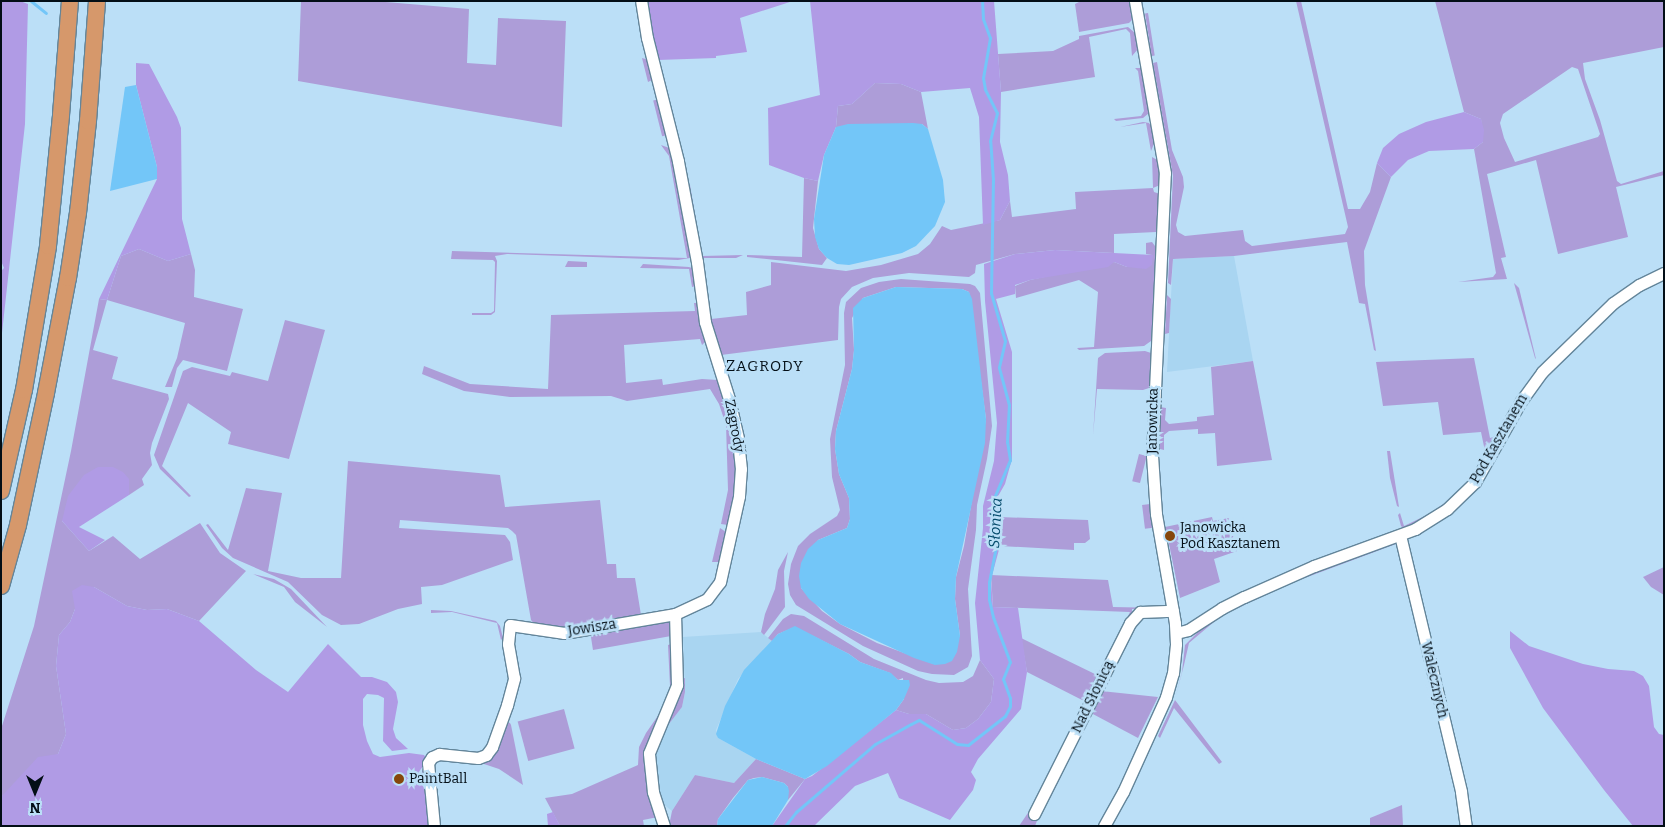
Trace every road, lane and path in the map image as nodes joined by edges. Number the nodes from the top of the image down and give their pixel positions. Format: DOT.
graph roads {
  1 [pos="70,1"];
  2 [pos="97,1"];
  3 [pos="641,1"];
  4 [pos="1135,1"];
  5 [pos="1664,273"];
  6 [pos="1,490"];
  7 [pos="1400,535"];
  8 [pos="1,586"];
  9 [pos="1173,610"];
  10 [pos="675,614"];
  11 [pos="1176,633"];
  12 [pos="1034,814"];
  13 [pos="434,826"];
  14 [pos="664,826"];
  15 [pos="1104,826"];
  16 [pos="1466,826"];
  1 -- 6 [label="highway"];
  2 -- 8 [label="highway"];
  3 -- 10 [label="street, Zagrody"];
  4 -- 9 [label="street, Janowicka"];
  5 -- 7 [label="street, Pod Kasztanem"];
  7 -- 11 [label="street, Pod Kasztanem"];
  7 -- 16 [label="street, Walecznych"];
  9 -- 11 [label="street, Janowicka"];
  9 -- 12 [label="street, Nad Słonicą"];
  10 -- 13 [label="street, Jowisza"];
  10 -- 14 [label="street"];
  11 -- 15 [label="street, Janowicka"];
}
